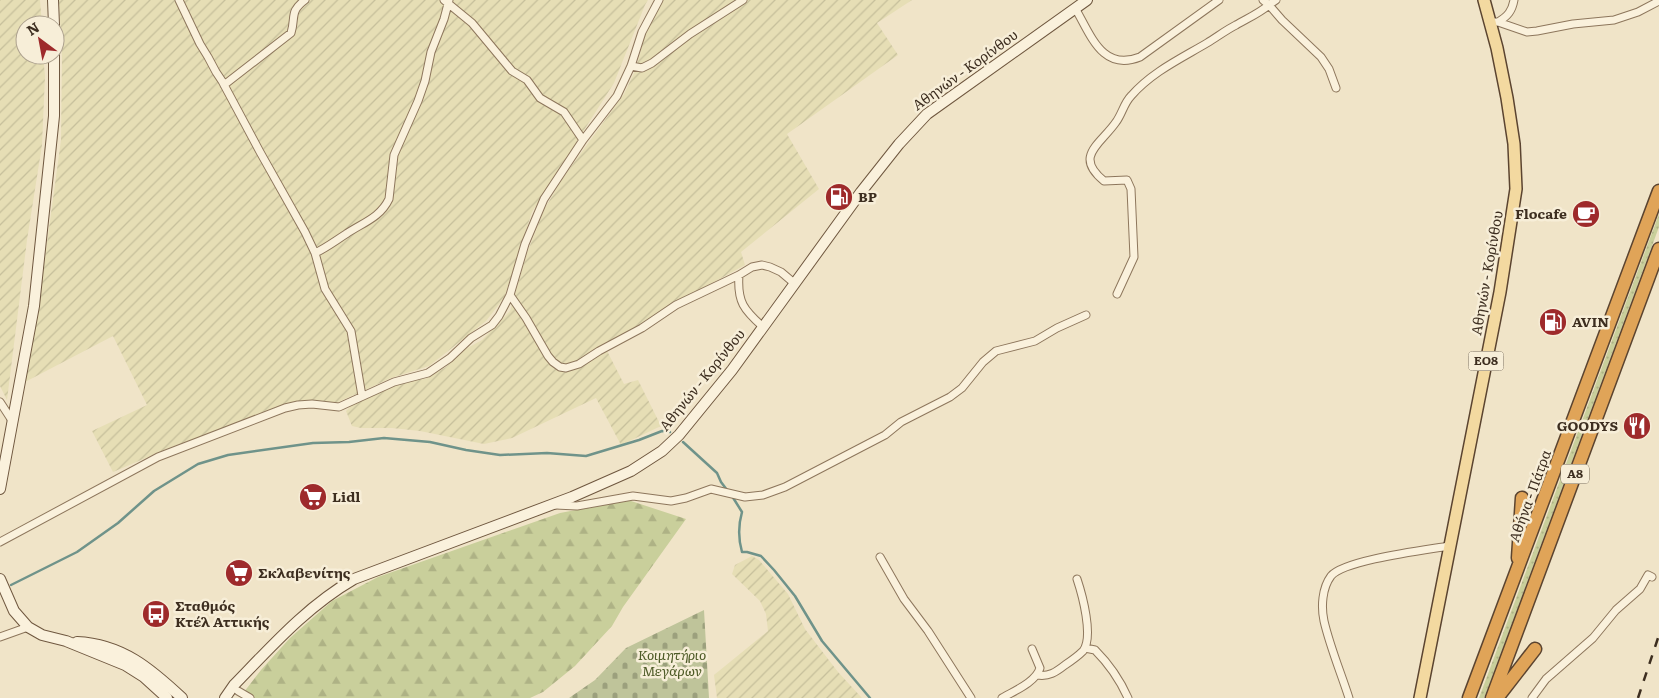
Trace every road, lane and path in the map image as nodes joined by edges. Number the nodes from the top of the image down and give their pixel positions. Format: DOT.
graph roads {
  1 [pos="53,0"];
  2 [pos="179,0"];
  3 [pos="305,0"];
  4 [pos="658,0"];
  5 [pos="743,0"];
  6 [pos="1087,0"];
  7 [pos="1219,0"];
  8 [pos="1276,0"];
  9 [pos="1484,0"];
  10 [pos="1514,0"];
  11 [pos="447,1"];
  12 [pos="1659,1"];
  13 [pos="1266,2"];
  14 [pos="1076,8"];
  15 [pos="54,15"];
  16 [pos="1494,22"];
  17 [pos="54,65"];
  18 [pos="632,66"];
  19 [pos="224,85"];
  20 [pos="1336,88"];
  21 [pos="583,140"];
  22 [pos="1659,191"];
  23 [pos="1659,249"];
  24 [pos="315,253"];
  25 [pos="739,275"];
  26 [pos="794,283"];
  27 [pos="1117,294"];
  28 [pos="510,295"];
  29 [pos="1086,315"];
  30 [pos="763,327"];
  31 [pos="362,396"];
  32 [pos="0,402"];
  33 [pos="13,423"];
  34 [pos="0,489"];
  35 [pos="1522,498"];
  36 [pos="552,505"];
  37 [pos="0,542"];
  38 [pos="1449,546"];
  39 [pos="880,557"];
  40 [pos="1516,574"];
  41 [pos="1652,577"];
  42 [pos="0,579"];
  43 [pos="1077,579"];
  44 [pos="28,627"];
  45 [pos="0,637"];
  46 [pos="1084,648"];
  47 [pos="1535,648"];
  48 [pos="1032,650"];
  49 [pos="1037,675"];
  50 [pos="235,691"];
  51 [pos="171,696"];
  52 [pos="220,698"];
  53 [pos="225,698"];
  54 [pos="250,698"];
  55 [pos="970,698"];
  56 [pos="1002,698"];
  57 [pos="1128,698"];
  58 [pos="1348,698"];
  59 [pos="1420,698"];
  60 [pos="1469,698"];
  61 [pos="1492,698"];
  62 [pos="1498,698"];
  63 [pos="1532,698"];
  1 -- 15 [label="main road"];
  2 -- 19 [label="street"];
  3 -- 19 [label="street"];
  4 -- 18 [label="street"];
  5 -- 18 [label="street"];
  6 -- 14 [label="main road, Αθηνών - Κορίνθου"];
  7 -- 14 [label="street"];
  8 -- 13 [label="street"];
  9 -- 16 [label="main road, Αθηνών - Κορίνθου / ΕΟ8"];
  10 -- 16 [label="street"];
  11 -- 21 [label="street"];
  11 -- 24 [label="street"];
  12 -- 16 [label="street"];
  13 -- 20 [label="street"];
  13 -- 27 [label="street"];
  14 -- 26 [label="main road, Αθηνών - Κορίνθου"];
  16 -- 38 [label="main road, Αθηνών - Κορίνθου / ΕΟ8"];
  17 -- 33 [label="main road"];
  18 -- 21 [label="street"];
  19 -- 24 [label="street"];
  21 -- 28 [label="street"];
  22 -- 40 [label="highway, Αθήνα - Πάτρα / Α8"];
  23 -- 61 [label="highway, Α8"];
  24 -- 31 [label="street"];
  25 -- 26 [label="street"];
  25 -- 28 [label="street"];
  25 -- 30 [label="street"];
  26 -- 30 [label="main road, Αθηνών - Κορίνθου"];
  28 -- 31 [label="street"];
  29 -- 36 [label="street"];
  30 -- 36 [label="main road, Αθηνών - Κορίνθου"];
  31 -- 37 [label="street"];
  32 -- 33 [label="street"];
  33 -- 34 [label="main road"];
  35 -- 40 [label="highway"];
  36 -- 50 [label="main road, Αθηνών - Κορίνθου"];
  38 -- 58 [label="street"];
  38 -- 59 [label="main road, Αθηνών - Κορίνθου / ΕΟ8"];
  39 -- 55 [label="street"];
  40 -- 60 [label="highway, Αθήνα - Πάτρα / Α8"];
  41 -- 63 [label="street"];
  42 -- 44 [label="main road"];
  43 -- 46 [label="street"];
  44 -- 45 [label="street"];
  44 -- 51 [label="main road"];
  46 -- 49 [label="street"];
  46 -- 57 [label="street"];
  47 -- 62 [label="highway"];
  48 -- 49 [label="street"];
  49 -- 56 [label="street"];
  50 -- 52 [label="main road"];
  50 -- 53 [label="main road, Αθηνών - Κορίνθου"];
  50 -- 54 [label="street"];
}
